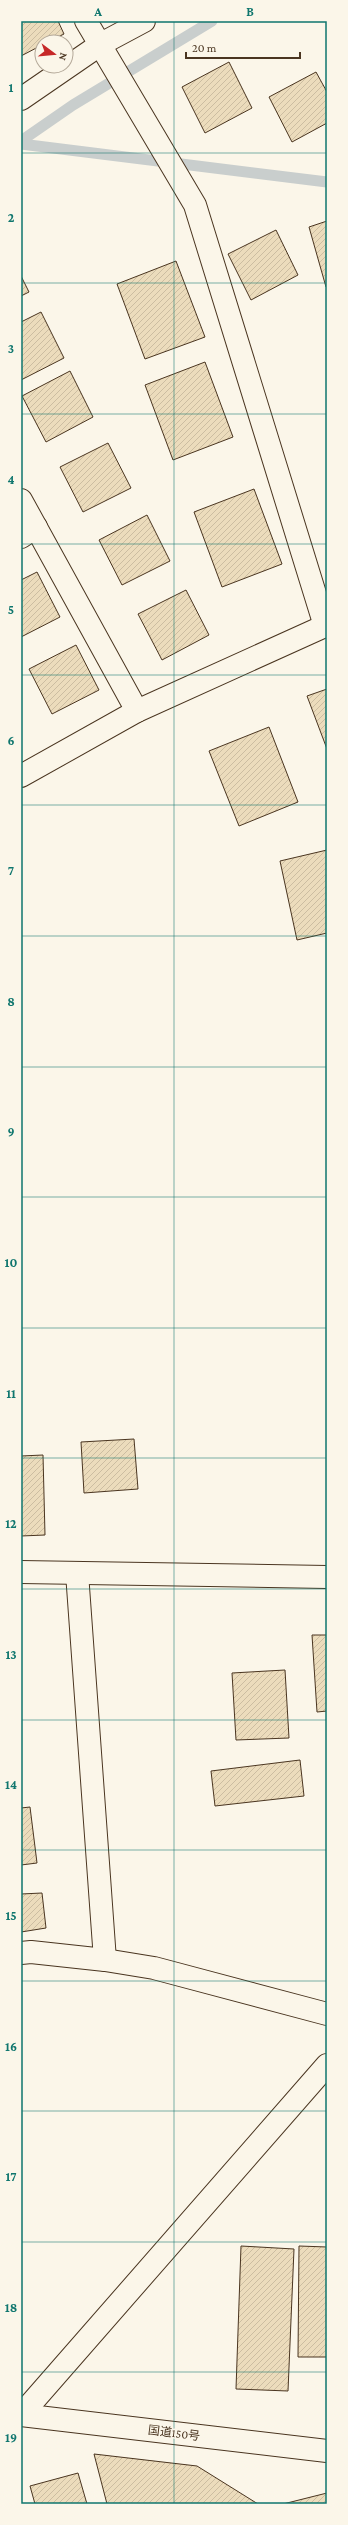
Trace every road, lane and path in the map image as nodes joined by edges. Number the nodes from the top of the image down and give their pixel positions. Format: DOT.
graph roads {
  1 [pos="86,21"];
  2 [pos="144,21"];
  3 [pos="104,49"];
  4 [pos="21,99"];
  5 [pos="21,500"];
  6 [pos="29,532"];
  7 [pos="326,625"];
  8 [pos="137,711"];
  9 [pos="21,776"];
  10 [pos="21,1572"];
  11 [pos="77,1573"];
  12 [pos="327,1577"];
  13 [pos="21,1953"];
  14 [pos="105,1960"];
  15 [pos="327,2014"];
  16 [pos="327,2065"];
  17 [pos="21,2415"];
  18 [pos="327,2451"];
  1 -- 3 [label="main road"];
  2 -- 3 [label="main road"];
  3 -- 4 [label="main road"];
  3 -- 7 [label="main road"];
  5 -- 6 [label="main road"];
  6 -- 8 [label="main road"];
  7 -- 8 [label="main road"];
  8 -- 9 [label="main road"];
  10 -- 11 [label="main road"];
  11 -- 12 [label="main road"];
  11 -- 14 [label="main road"];
  13 -- 14 [label="main road"];
  14 -- 15 [label="main road"];
  16 -- 17 [label="main road"];
  17 -- 18 [label="main road, 国道150号"];
}
